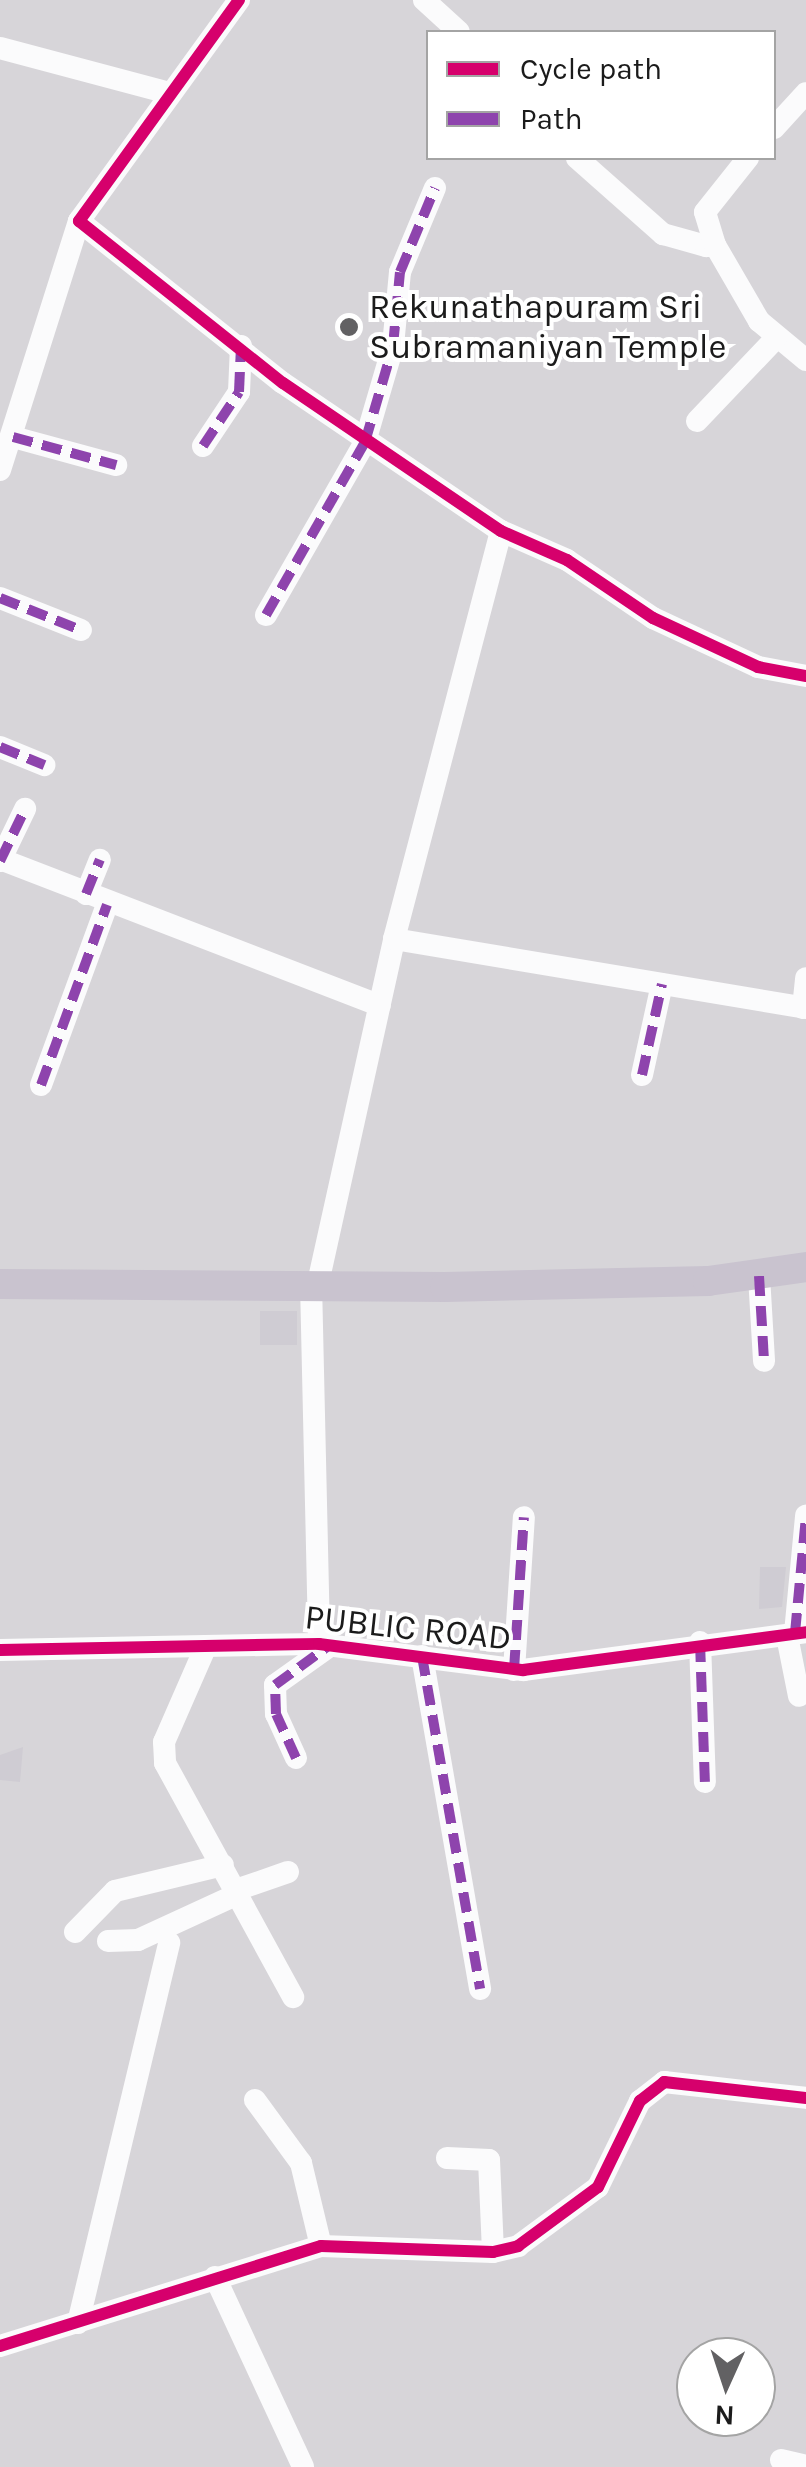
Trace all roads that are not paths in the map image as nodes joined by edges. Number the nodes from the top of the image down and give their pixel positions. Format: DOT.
graph roads {
  1 [pos="239,0"];
  2 [pos="424,0"];
  3 [pos="457,30"];
  4 [pos="0,48"];
  5 [pos="806,92"];
  6 [pos="169,93"];
  7 [pos="776,126"];
  8 [pos="579,160"];
  9 [pos="746,160"];
  10 [pos="435,188"];
  11 [pos="80,220"];
  12 [pos="715,245"];
  13 [pos="776,338"];
  14 [pos="240,346"];
  15 [pos="806,360"];
  16 [pos="11,418"];
  17 [pos="697,421"];
  18 [pos="365,442"];
  19 [pos="203,446"];
  20 [pos="116,465"];
  21 [pos="0,470"];
  22 [pos="501,531"];
  23 [pos="0,598"];
  24 [pos="266,615"];
  25 [pos="81,630"];
  26 [pos="806,676"];
  27 [pos="0,747"];
  28 [pos="44,765"];
  29 [pos="25,809"];
  30 [pos="0,859"];
  31 [pos="100,860"];
  32 [pos="86,894"];
  33 [pos="107,906"];
  34 [pos="394,939"];
  35 [pos="806,978"];
  36 [pos="662,984"];
  37 [pos="380,1006"];
  38 [pos="804,1008"];
  39 [pos="642,1075"];
  40 [pos="41,1085"];
  41 [pos="806,1267"];
  42 [pos="759,1276"];
  43 [pos="314,1283"];
  44 [pos="0,1284"];
  45 [pos="764,1361"];
  46 [pos="806,1516"];
  47 [pos="524,1517"];
  48 [pos="791,1635"];
  49 [pos="700,1642"];
  50 [pos="325,1644"];
  51 [pos="206,1646"];
  52 [pos="0,1650"];
  53 [pos="422,1656"];
  54 [pos="514,1670"];
  55 [pos="791,1691"];
  56 [pos="296,1758"];
  57 [pos="705,1782"];
  58 [pos="223,1866"];
  59 [pos="288,1872"];
  60 [pos="237,1892"];
  61 [pos="75,1932"];
  62 [pos="108,1941"];
  63 [pos="168,1942"];
  64 [pos="480,1990"];
  65 [pos="293,1997"];
  66 [pos="806,2098"];
  67 [pos="255,2100"];
  68 [pos="447,2158"];
  69 [pos="321,2246"];
  70 [pos="493,2252"];
  71 [pos="214,2277"];
  72 [pos="78,2323"];
  73 [pos="0,2346"];
  74 [pos="781,2460"];
  75 [pos="806,2466"];
  76 [pos="302,2467"];
  1 -- 6 [label="street"];
  2 -- 3 [label="street"];
  4 -- 6 [label="street"];
  5 -- 7 [label="street"];
  6 -- 11 [label="street"];
  8 -- 12 [label="street"];
  9 -- 12 [label="street"];
  10 -- 18 [label="street"];
  11 -- 14 [label="street"];
  11 -- 16 [label="street"];
  12 -- 13 [label="street"];
  13 -- 15 [label="street"];
  13 -- 17 [label="street"];
  14 -- 18 [label="street"];
  14 -- 19 [label="street"];
  16 -- 20 [label="street"];
  16 -- 21 [label="street"];
  18 -- 22 [label="street"];
  18 -- 24 [label="street"];
  22 -- 26 [label="street"];
  22 -- 34 [label="street, PUBLIC ROAD"];
  23 -- 25 [label="street"];
  27 -- 28 [label="street"];
  29 -- 30 [label="street"];
  30 -- 32 [label="street"];
  31 -- 32 [label="street"];
  32 -- 33 [label="street"];
  33 -- 37 [label="street"];
  33 -- 40 [label="street"];
  34 -- 36 [label="street"];
  34 -- 37 [label="street, PUBLIC ROAD"];
  35 -- 38 [label="street"];
  36 -- 38 [label="street"];
  36 -- 39 [label="street"];
  37 -- 43 [label="street, PUBLIC ROAD"];
  41 -- 42 [label="main road"];
  42 -- 43 [label="main road"];
  42 -- 45 [label="street"];
  43 -- 44 [label="main road"];
  43 -- 50 [label="street, PUBLIC ROAD"];
  46 -- 48 [label="street"];
  47 -- 54 [label="street"];
  48 -- 49 [label="street, PUBLIC ROAD"];
  48 -- 55 [label="street"];
  49 -- 54 [label="street, PUBLIC ROAD"];
  49 -- 57 [label="street"];
  50 -- 51 [label="street, PUBLIC ROAD"];
  50 -- 53 [label="street, PUBLIC ROAD"];
  50 -- 56 [label="street"];
  51 -- 52 [label="street, PUBLIC ROAD"];
  51 -- 58 [label="street"];
  53 -- 54 [label="street, PUBLIC ROAD"];
  53 -- 64 [label="street"];
  58 -- 60 [label="street"];
  58 -- 61 [label="street"];
  59 -- 60 [label="street"];
  60 -- 62 [label="street"];
  60 -- 65 [label="street"];
  63 -- 72 [label="street"];
  66 -- 70 [label="street"];
  67 -- 69 [label="street"];
  68 -- 70 [label="street"];
  69 -- 70 [label="street"];
  69 -- 71 [label="street"];
  71 -- 72 [label="street"];
  71 -- 76 [label="street"];
  72 -- 73 [label="street"];
  74 -- 75 [label="street"];
}
